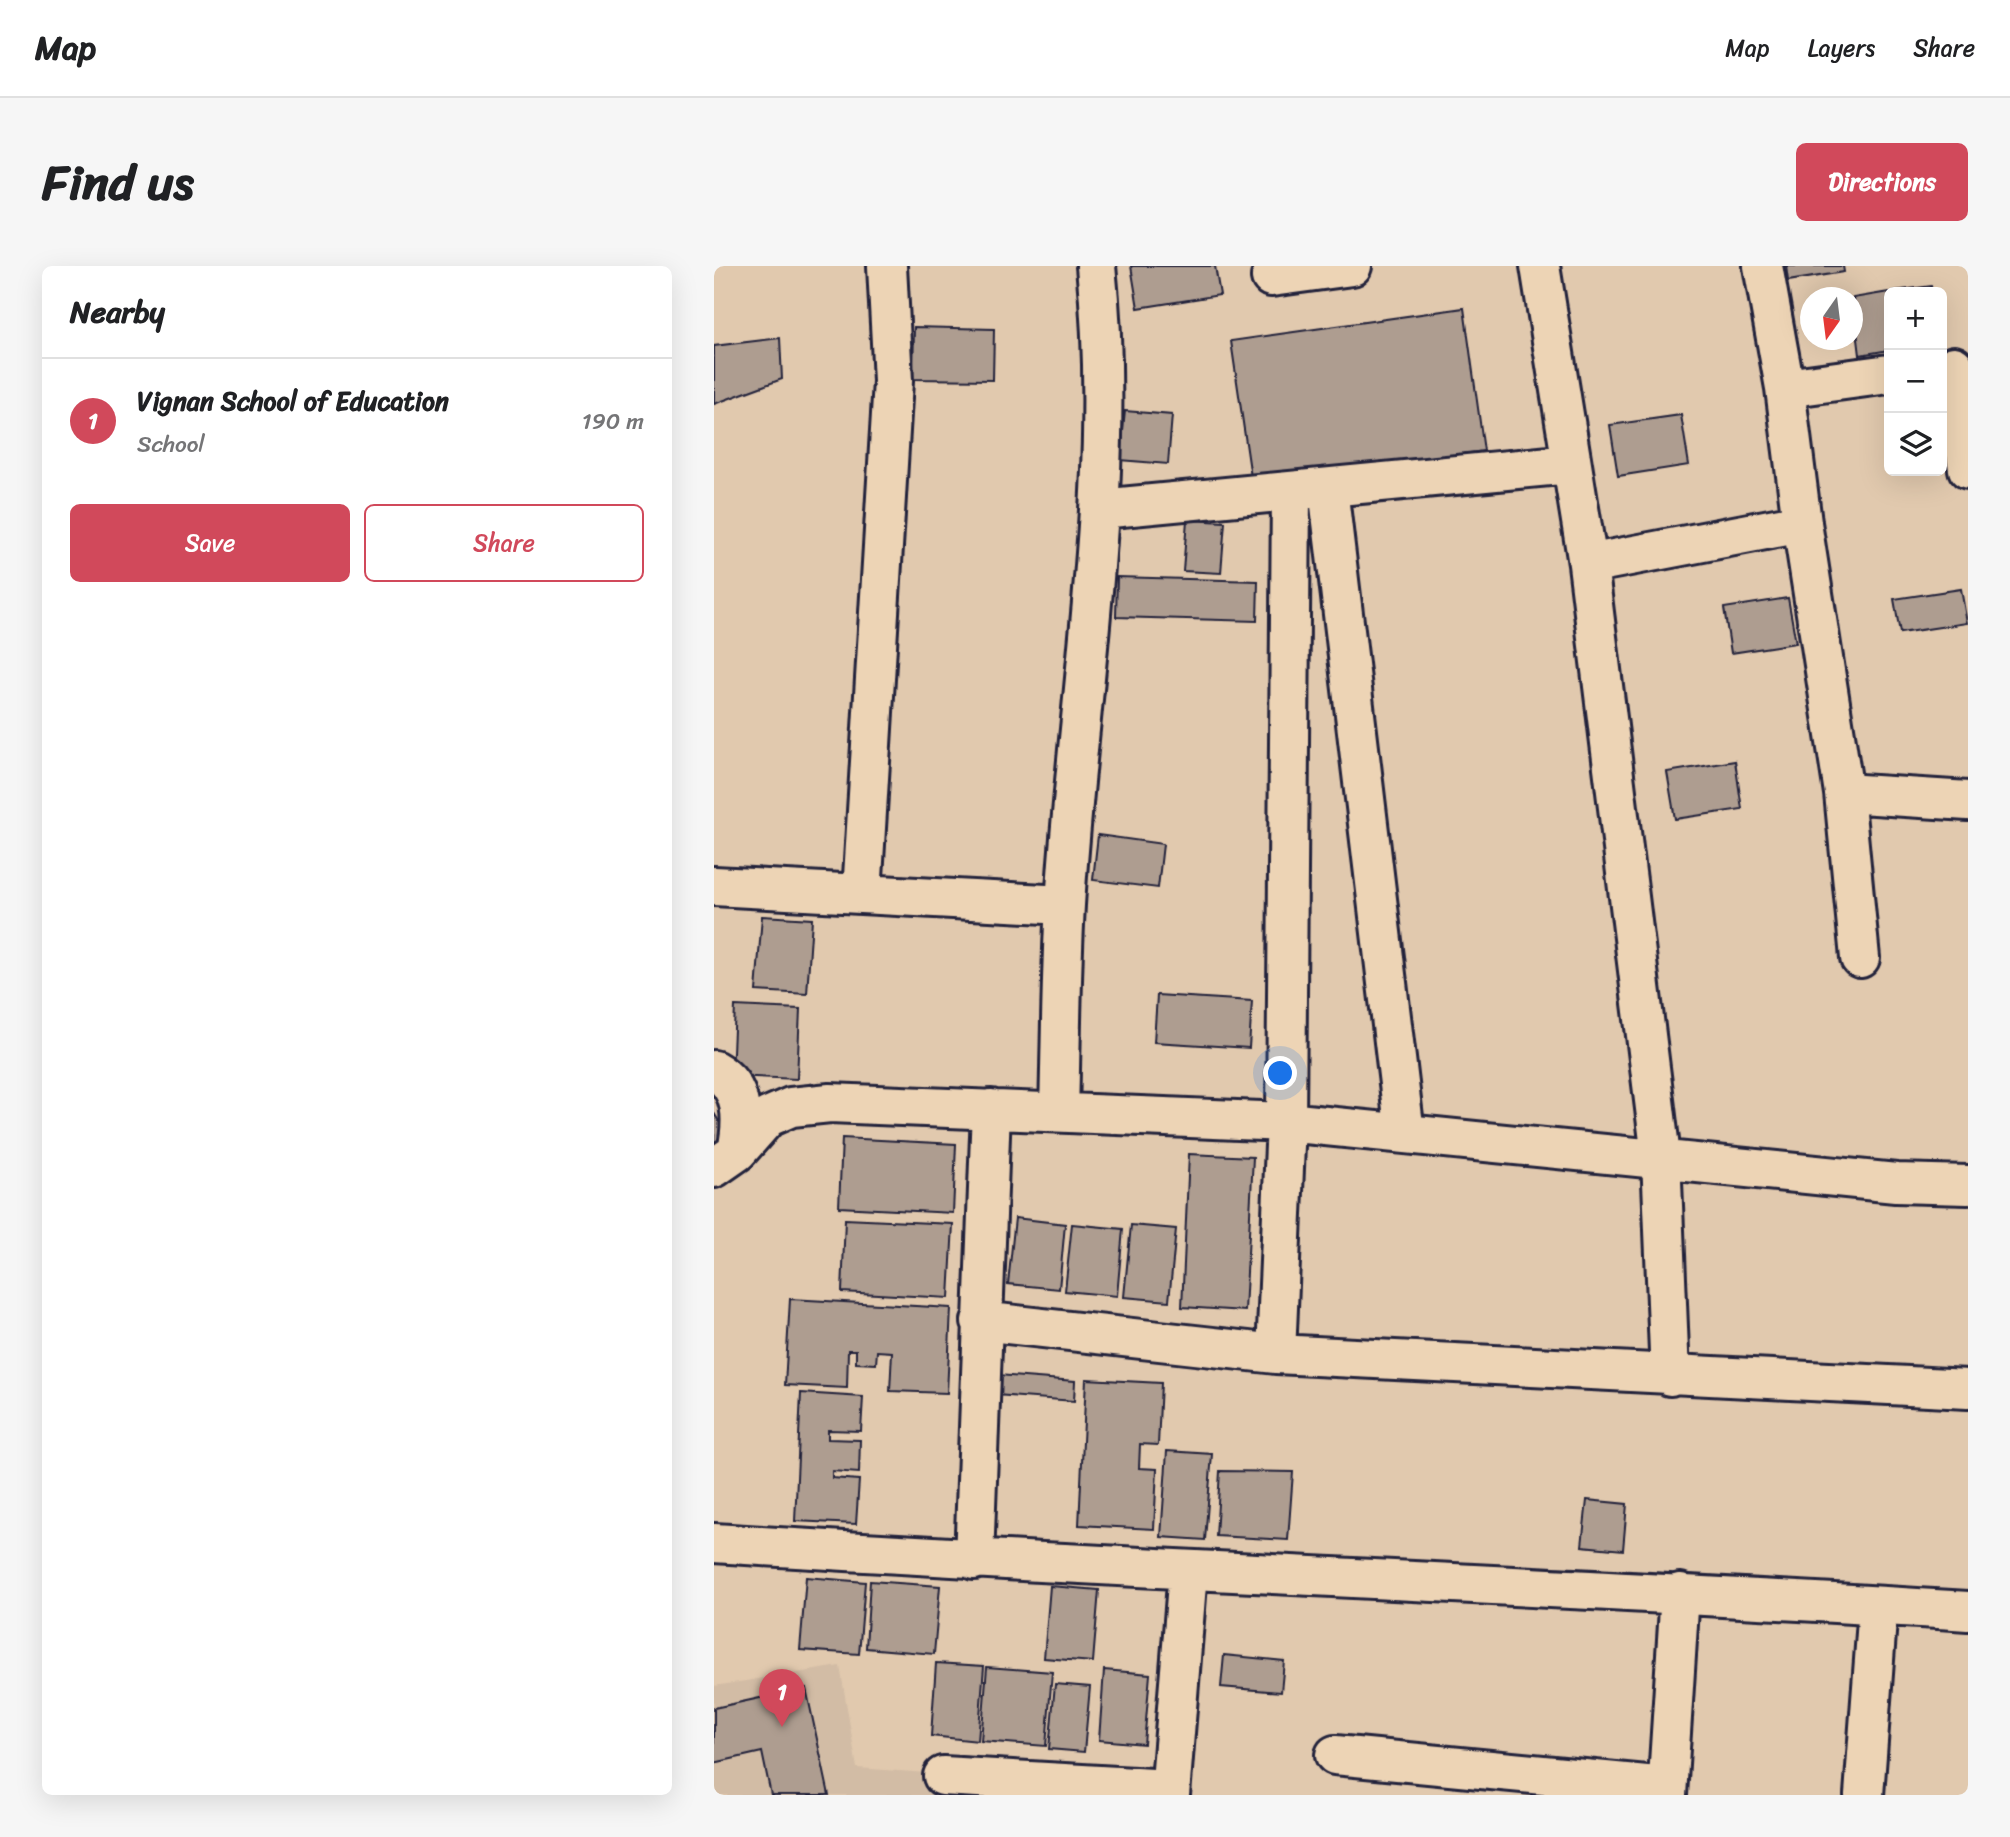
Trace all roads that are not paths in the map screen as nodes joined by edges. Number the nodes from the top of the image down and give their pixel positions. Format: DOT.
graph roads {
  1 [pos="887,266"];
  2 [pos="1096,266"];
  3 [pos="1352,266"];
  4 [pos="1540,266"];
  5 [pos="1763,266"];
  6 [pos="1271,277"];
  7 [pos="1954,366"];
  8 [pos="1884,375"];
  9 [pos="1785,388"];
  10 [pos="1571,464"];
  11 [pos="1968,469"];
  12 [pos="1310,489"];
  13 [pos="1101,509"];
  14 [pos="1802,523"];
  15 [pos="1588,564"];
  16 [pos="1844,793"];
  17 [pos="1968,801"];
  18 [pos="714,886"];
  19 [pos="862,894"];
  20 [pos="1065,905"];
  21 [pos="1860,958"];
  22 [pos="714,1070"];
  23 [pos="991,1109"];
  24 [pos="1059,1111"];
  25 [pos="1286,1122"];
  26 [pos="1405,1134"];
  27 [pos="1661,1157"];
  28 [pos="726,1160"];
  29 [pos="1968,1185"];
  30 [pos="981,1321"];
  31 [pos="1276,1354"];
  32 [pos="1670,1376"];
  33 [pos="1968,1389"];
  34 [pos="714,1543"];
  35 [pos="974,1560"];
  36 [pos="1188,1571"];
  37 [pos="1680,1593"];
  38 [pos="1878,1606"];
  39 [pos="1968,1611"];
  40 [pos="1335,1755"];
  41 [pos="943,1776"];
  42 [pos="1667,1791"];
  43 [pos="1170,1792"];
  44 [pos="1864,1795"];
  1 -- 19 [label="street"];
  2 -- 13 [label="street"];
  3 -- 6 [label="street"];
  4 -- 10 [label="street"];
  5 -- 9 [label="street"];
  7 -- 11 [label="street"];
  8 -- 9 [label="street"];
  9 -- 14 [label="street"];
  10 -- 12 [label="street"];
  10 -- 15 [label="street"];
  12 -- 13 [label="street"];
  12 -- 25 [label="street"];
  12 -- 26 [label="street"];
  13 -- 20 [label="street"];
  14 -- 15 [label="street"];
  14 -- 16 [label="street"];
  15 -- 27 [label="street"];
  16 -- 17 [label="street"];
  16 -- 21 [label="street"];
  18 -- 19 [label="street"];
  19 -- 20 [label="street"];
  20 -- 24 [label="street"];
  22 -- 28 [label="street"];
  23 -- 24 [label="street"];
  23 -- 28 [label="street"];
  23 -- 30 [label="street"];
  24 -- 25 [label="street"];
  25 -- 26 [label="street"];
  25 -- 31 [label="street"];
  26 -- 27 [label="street"];
  27 -- 29 [label="street"];
  27 -- 32 [label="street"];
  30 -- 31 [label="street"];
  30 -- 35 [label="street"];
  31 -- 32 [label="street"];
  32 -- 33 [label="street"];
  34 -- 35 [label="street"];
  35 -- 36 [label="street"];
  36 -- 37 [label="street"];
  36 -- 43 [label="street"];
  37 -- 38 [label="street"];
  37 -- 42 [label="street"];
  38 -- 39 [label="street"];
  38 -- 44 [label="street"];
  40 -- 42 [label="street"];
  41 -- 43 [label="street"];
}
